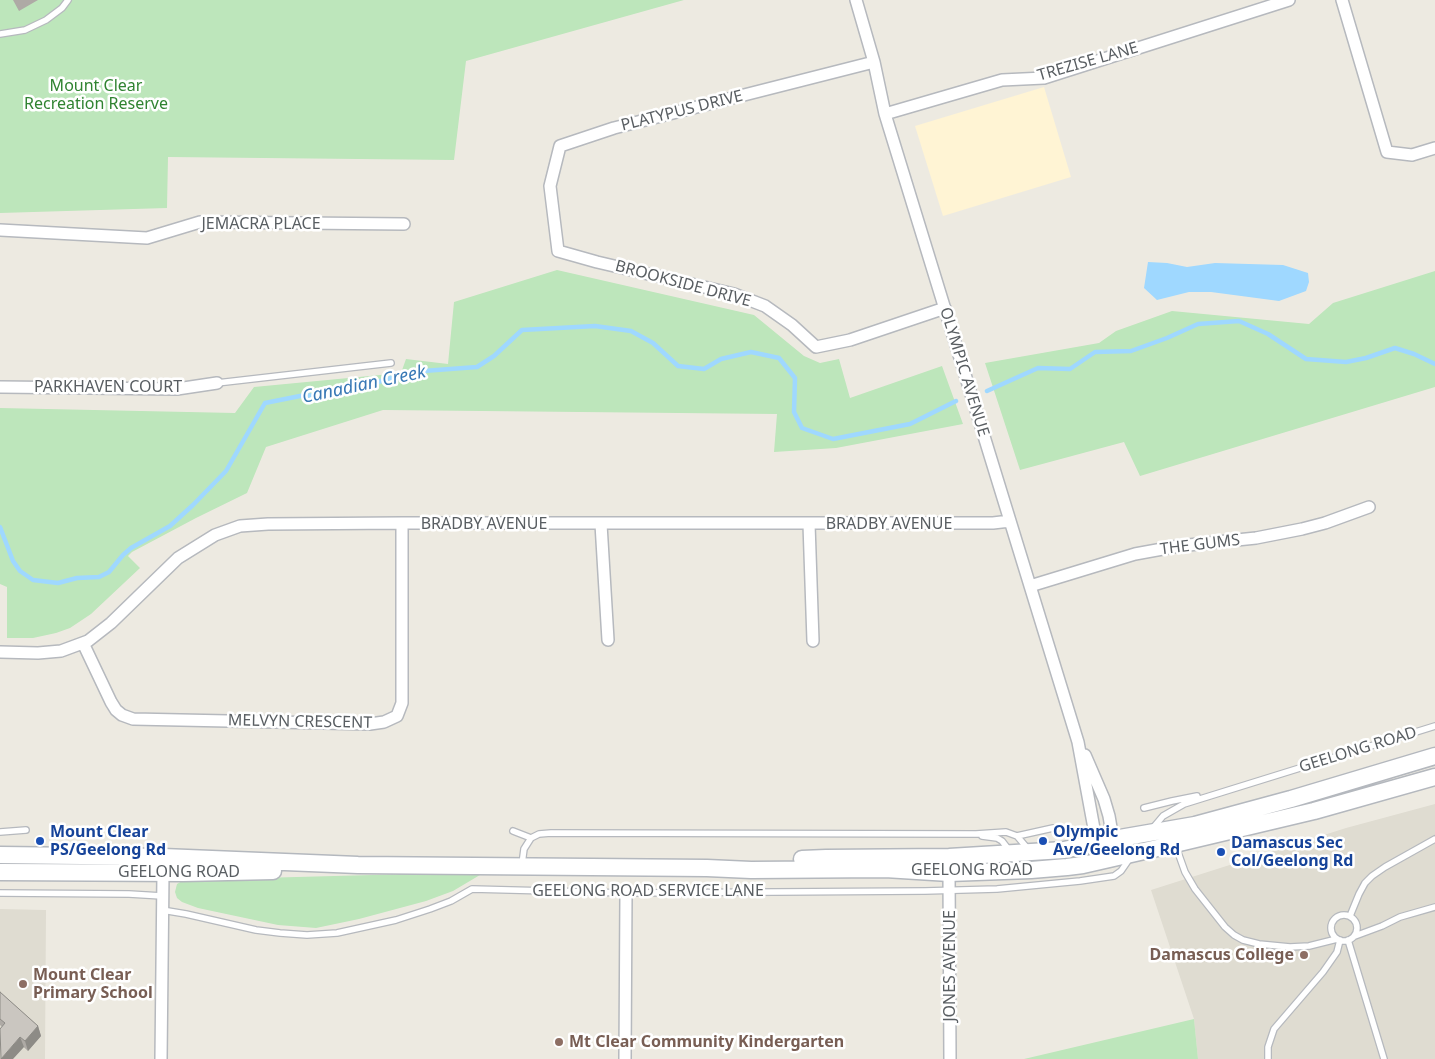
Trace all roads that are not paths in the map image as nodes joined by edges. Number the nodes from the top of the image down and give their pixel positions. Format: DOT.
graph roads {
  1 [pos="68,0"];
  2 [pos="856,0"];
  3 [pos="1290,0"];
  4 [pos="1342,0"];
  5 [pos="0,34"];
  6 [pos="874,62"];
  7 [pos="885,114"];
  8 [pos="1435,148"];
  9 [pos="553,216"];
  10 [pos="404,224"];
  11 [pos="0,230"];
  12 [pos="945,308"];
  13 [pos="391,363"];
  14 [pos="217,383"];
  15 [pos="0,387"];
  16 [pos="1370,508"];
  17 [pos="1010,521"];
  18 [pos="402,524"];
  19 [pos="601,524"];
  20 [pos="809,524"];
  21 [pos="1030,586"];
  22 [pos="608,640"];
  23 [pos="813,641"];
  24 [pos="83,643"];
  25 [pos="0,652"];
  26 [pos="1435,726"];
  27 [pos="1078,742"];
  28 [pos="1435,756"];
  29 [pos="1435,776"];
  30 [pos="1214,794"];
  31 [pos="1144,808"];
  32 [pos="1053,828"];
  33 [pos="26,830"];
  34 [pos="514,831"];
  35 [pos="0,832"];
  36 [pos="976,834"];
  37 [pos="1147,834"];
  38 [pos="1017,836"];
  39 [pos="531,838"];
  40 [pos="1114,839"];
  41 [pos="1435,839"];
  42 [pos="1096,843"];
  43 [pos="1175,844"];
  44 [pos="1032,853"];
  45 [pos="1134,853"];
  46 [pos="1012,854"];
  47 [pos="0,855"];
  48 [pos="1116,857"];
  49 [pos="1100,860"];
  50 [pos="163,865"];
  51 [pos="949,865"];
  52 [pos="522,866"];
  53 [pos="1026,870"];
  54 [pos="0,872"];
  55 [pos="950,890"];
  56 [pos="0,893"];
  57 [pos="626,893"];
  58 [pos="162,896"];
  59 [pos="1435,907"];
  60 [pos="162,910"];
  61 [pos="1350,916"];
  62 [pos="1355,936"];
  63 [pos="1338,939"];
  64 [pos="1348,940"];
  65 [pos="161,1059"];
  66 [pos="625,1059"];
  67 [pos="950,1059"];
  68 [pos="1268,1059"];
  69 [pos="1384,1059"];
  1 -- 5 [label="lane"];
  2 -- 6 [label="street, OLYMPIC AVENUE"];
  3 -- 7 [label="street, TREZISE LANE"];
  4 -- 8 [label="street"];
  6 -- 7 [label="street, OLYMPIC AVENUE"];
  6 -- 9 [label="street, PLATYPUS DRIVE"];
  7 -- 12 [label="street, OLYMPIC AVENUE"];
  9 -- 12 [label="street, BROOKSIDE DRIVE"];
  10 -- 11 [label="street, JEMACRA PLACE"];
  12 -- 17 [label="street, OLYMPIC AVENUE"];
  13 -- 14 [label="lane"];
  14 -- 15 [label="street, PARKHAVEN COURT"];
  16 -- 21 [label="street, THE GUMS"];
  17 -- 20 [label="street, BRADBY AVENUE"];
  17 -- 21 [label="street, OLYMPIC AVENUE"];
  18 -- 19 [label="street, BRADBY AVENUE"];
  18 -- 24 [label="street, BRADBY AVENUE"];
  18 -- 24 [label="street, MELVYN CRESCENT"];
  19 -- 20 [label="street, BRADBY AVENUE"];
  19 -- 22 [label="street"];
  20 -- 23 [label="street"];
  21 -- 27 [label="street, OLYMPIC AVENUE"];
  24 -- 25 [label="street, BRADBY AVENUE"];
  26 -- 30 [label="lane, GEELONG ROAD"];
  27 -- 40 [label="street, OLYMPIC AVENUE"];
  27 -- 42 [label="street, OLYMPIC AVENUE"];
  28 -- 37 [label="main road, GEELONG ROAD"];
  29 -- 43 [label="main road, GEELONG ROAD"];
  30 -- 31 [label="lane"];
  30 -- 37 [label="lane, GEELONG ROAD"];
  32 -- 38 [label="lane"];
  33 -- 35 [label="lane"];
  34 -- 39 [label="lane"];
  36 -- 38 [label="lane, GEELONG ROAD"];
  36 -- 39 [label="lane, GEELONG ROAD"];
  36 -- 46 [label="lane, GEELONG ROAD"];
  37 -- 40 [label="main road, GEELONG ROAD"];
  38 -- 44 [label="lane, GEELONG ROAD"];
  39 -- 52 [label="lane"];
  40 -- 42 [label="main road, GEELONG ROAD"];
  40 -- 48 [label="street, OLYMPIC AVENUE"];
  41 -- 61 [label="lane"];
  42 -- 44 [label="main road, GEELONG ROAD"];
  42 -- 49 [label="street, OLYMPIC AVENUE"];
  43 -- 45 [label="main road, GEELONG ROAD"];
  43 -- 63 [label="lane"];
  44 -- 46 [label="main road, GEELONG ROAD"];
  44 -- 53 [label="lane"];
  45 -- 48 [label="main road, GEELONG ROAD"];
  45 -- 55 [label="lane, GEELONG ROAD SERVICE LANE"];
  46 -- 51 [label="main road, GEELONG ROAD"];
  46 -- 53 [label="lane"];
  47 -- 50 [label="main road, GEELONG ROAD"];
  48 -- 49 [label="main road, GEELONG ROAD"];
  49 -- 53 [label="main road, GEELONG ROAD"];
  50 -- 52 [label="main road, GEELONG ROAD"];
  50 -- 54 [label="main road, GEELONG ROAD"];
  50 -- 58 [label="street"];
  51 -- 52 [label="main road, GEELONG ROAD"];
  51 -- 53 [label="main road, GEELONG ROAD"];
  51 -- 55 [label="street, JONES AVENUE"];
  55 -- 57 [label="lane, GEELONG ROAD SERVICE LANE"];
  55 -- 67 [label="street, JONES AVENUE"];
  56 -- 58 [label="lane"];
  57 -- 60 [label="lane, GEELONG ROAD SERVICE LANE"];
  57 -- 66 [label="street"];
  58 -- 60 [label="street"];
  59 -- 62 [label="lane"];
  60 -- 65 [label="street"];
  61 -- 62 [label="lane"];
  61 -- 63 [label="lane"];
  62 -- 64 [label="lane"];
  63 -- 64 [label="lane"];
  63 -- 68 [label="lane"];
  64 -- 69 [label="lane"];
}
